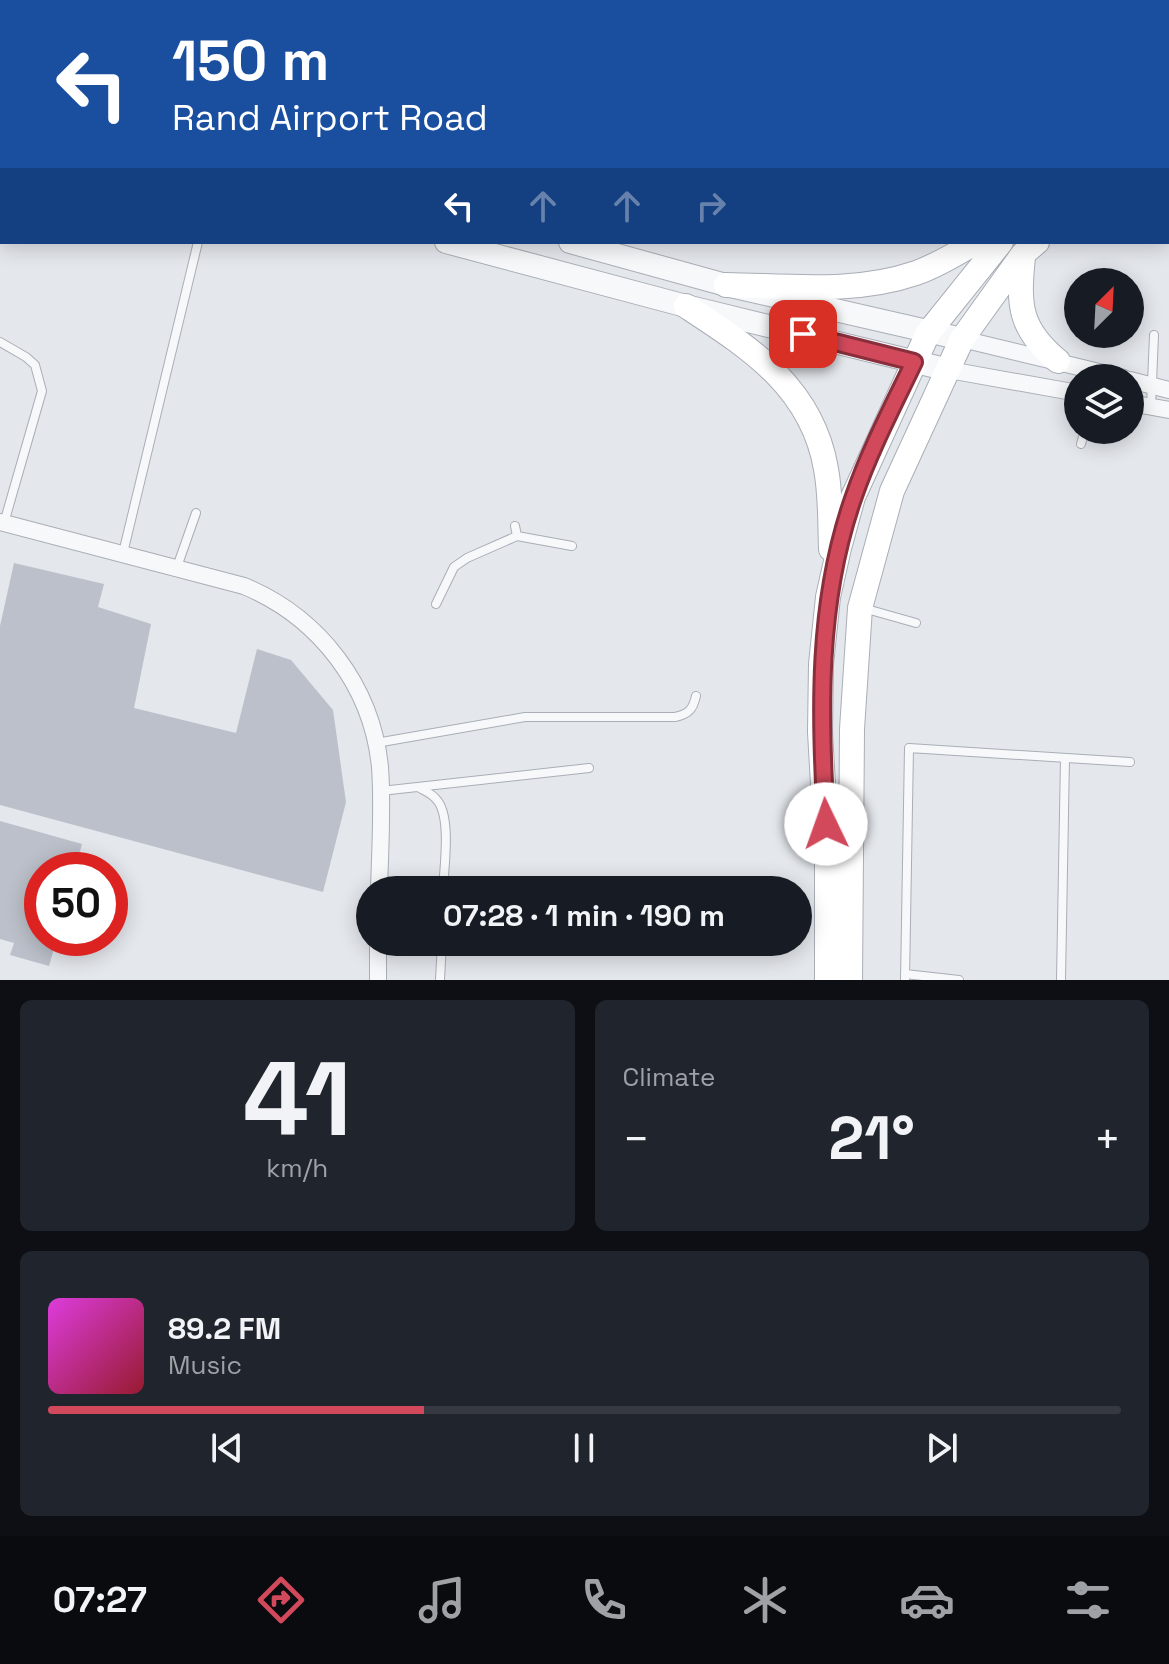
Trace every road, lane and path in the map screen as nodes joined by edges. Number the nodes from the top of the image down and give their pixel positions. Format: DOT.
graph roads {
  1 [pos="198,244"];
  2 [pos="454,244"];
  3 [pos="577,244"];
  4 [pos="972,244"];
  5 [pos="999,244"];
  6 [pos="1030,248"];
  7 [pos="726,285"];
  8 [pos="686,306"];
  9 [pos="928,333"];
  10 [pos="1154,335"];
  11 [pos="962,339"];
  12 [pos="0,342"];
  13 [pos="1058,361"];
  14 [pos="914,362"];
  15 [pos="1067,364"];
  16 [pos="949,370"];
  17 [pos="1144,383"];
  18 [pos="1151,385"];
  19 [pos="1169,390"];
  20 [pos="1064,391"];
  21 [pos="1144,406"];
  22 [pos="1151,407"];
  23 [pos="1169,410"];
  24 [pos="196,513"];
  25 [pos="2,523"];
  26 [pos="572,546"];
  27 [pos="123,553"];
  28 [pos="177,567"];
  29 [pos="832,579"];
  30 [pos="436,604"];
  31 [pos="860,608"];
  32 [pos="916,623"];
  33 [pos="696,696"];
  34 [pos="375,744"];
  35 [pos="1065,758"];
  36 [pos="1130,762"];
  37 [pos="589,768"];
  38 [pos="419,787"];
  39 [pos="381,791"];
  40 [pos="379,876"];
  41 [pos="443,876"];
  42 [pos="378,956"];
  43 [pos="441,956"];
  44 [pos="905,977"];
  45 [pos="378,980"];
  46 [pos="440,980"];
  47 [pos="827,980"];
  48 [pos="850,980"];
  49 [pos="959,980"];
  50 [pos="1061,980"];
  1 -- 27 [label="lane"];
  2 -- 8 [label="street"];
  3 -- 7 [label="street"];
  4 -- 7 [label="main road"];
  5 -- 9 [label="main road"];
  6 -- 11 [label="main road"];
  6 -- 13 [label="main road"];
  7 -- 9 [label="street"];
  8 -- 14 [label="street"];
  8 -- 29 [label="main road"];
  9 -- 11 [label="street"];
  9 -- 14 [label="main road"];
  10 -- 18 [label="lane"];
  11 -- 13 [label="street"];
  11 -- 16 [label="main road"];
  12 -- 25 [label="lane"];
  13 -- 15 [label="street"];
  14 -- 16 [label="street"];
  14 -- 29 [label="main road"];
  16 -- 20 [label="street"];
  16 -- 31 [label="main road"];
  17 -- 18 [label="street"];
  18 -- 19 [label="street"];
  18 -- 22 [label="lane"];
  21 -- 22 [label="street"];
  22 -- 23 [label="street"];
  24 -- 28 [label="lane"];
  25 -- 27 [label="street"];
  26 -- 30 [label="lane"];
  27 -- 28 [label="street"];
  28 -- 34 [label="street"];
  29 -- 47 [label="main road"];
  31 -- 32 [label="lane"];
  31 -- 48 [label="main road"];
  33 -- 34 [label="lane"];
  34 -- 39 [label="street"];
  35 -- 36 [label="lane"];
  35 -- 44 [label="lane"];
  35 -- 50 [label="lane"];
  37 -- 38 [label="lane"];
  38 -- 39 [label="lane"];
  38 -- 41 [label="lane"];
  39 -- 40 [label="street"];
  42 -- 45 [label="street"];
  43 -- 46 [label="lane"];
  44 -- 49 [label="lane"];
}
